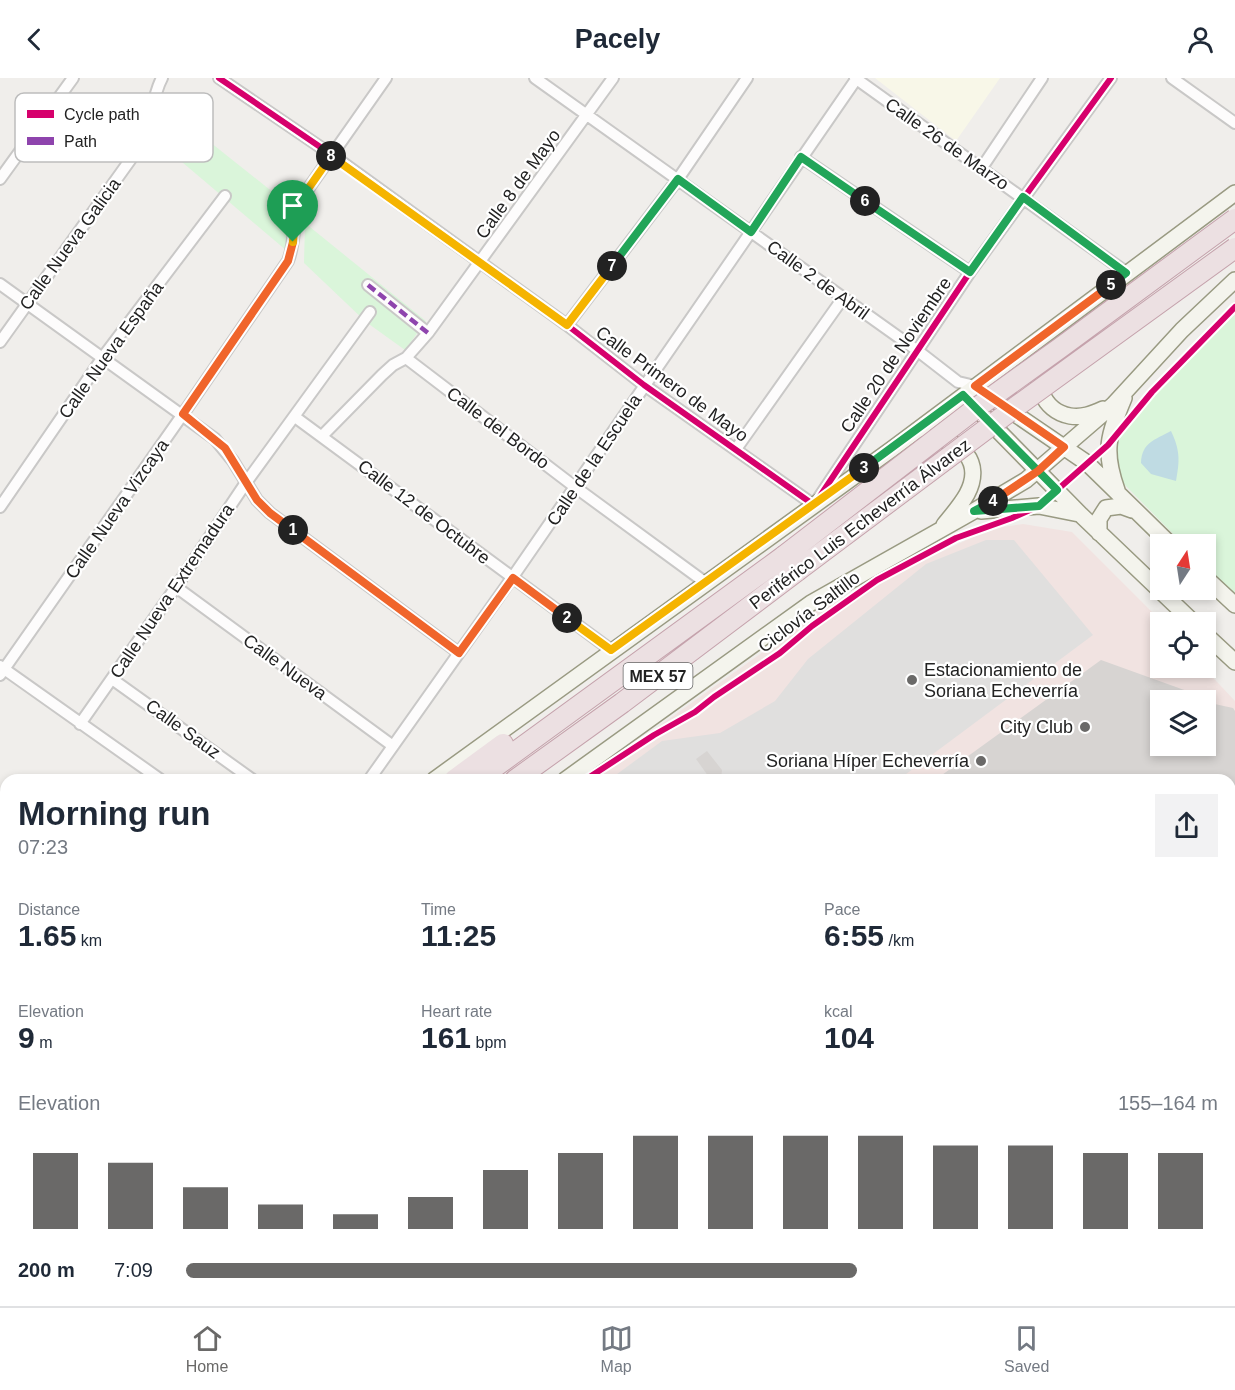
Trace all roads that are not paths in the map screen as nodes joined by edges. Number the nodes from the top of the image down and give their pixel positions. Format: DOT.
graph roads {
  1 [pos="73,78"];
  2 [pos="162,78"];
  3 [pos="219,78"];
  4 [pos="386,78"];
  5 [pos="535,78"];
  6 [pos="613,78"];
  7 [pos="747,78"];
  8 [pos="856,78"];
  9 [pos="1042,78"];
  10 [pos="1111,78"];
  11 [pos="1172,78"];
  12 [pos="62,93"];
  13 [pos="156,93"];
  14 [pos="587,115"];
  15 [pos="1235,123"];
  16 [pos="332,155"];
  17 [pos="801,157"];
  18 [pos="15,158"];
  19 [pos="129,162"];
  20 [pos="981,169"];
  21 [pos="0,179"];
  22 [pos="678,179"];
  23 [pos="1235,193"];
  24 [pos="225,196"];
  25 [pos="1023,197"];
  26 [pos="1235,219"];
  27 [pos="751,232"];
  28 [pos="1235,248"];
  29 [pos="480,263"];
  30 [pos="970,272"];
  31 [pos="1126,273"];
  32 [pos="1235,280"];
  33 [pos="0,284"];
  34 [pos="368,285"];
  35 [pos="843,298"];
  36 [pos="27,303"];
  37 [pos="370,312"];
  38 [pos="1074,312"];
  39 [pos="567,325"];
  40 [pos="428,333"];
  41 [pos="0,342"];
  42 [pos="918,351"];
  43 [pos="103,357"];
  44 [pos="406,358"];
  45 [pos="644,385"];
  46 [pos="965,388"];
  47 [pos="1127,390"];
  48 [pos="1113,405"];
  49 [pos="183,414"];
  50 [pos="295,417"];
  51 [pos="322,436"];
  52 [pos="1064,447"];
  53 [pos="735,449"];
  54 [pos="892,449"];
  55 [pos="1038,471"];
  56 [pos="246,484"];
  57 [pos="575,487"];
  58 [pos="1118,493"];
  59 [pos="814,505"];
  60 [pos="0,507"];
  61 [pos="974,511"];
  62 [pos="1135,511"];
  63 [pos="1082,515"];
  64 [pos="939,531"];
  65 [pos="1099,532"];
  66 [pos="1159,534"];
  67 [pos="791,563"];
  68 [pos="513,578"];
  69 [pos="706,583"];
  70 [pos="176,587"];
  71 [pos="1216,587"];
  72 [pos="1235,605"];
  73 [pos="1183,612"];
  74 [pos="1216,644"];
  75 [pos="611,650"];
  76 [pos="459,653"];
  77 [pos="1235,662"];
  78 [pos="1,670"];
  79 [pos="112,679"];
  80 [pos="588,699"];
  81 [pos="80,723"];
  82 [pos="393,746"];
  83 [pos="549,756"];
  84 [pos="152,774"];
  85 [pos="245,774"];
  86 [pos="373,774"];
  87 [pos="442,774"];
  88 [pos="462,774"];
  89 [pos="485,774"];
  90 [pos="523,774"];
  91 [pos="542,774"];
  92 [pos="573,774"];
  1 -- 12 [label="street"];
  2 -- 13 [label="street, Calle Nueva Galicia"];
  3 -- 16 [label="street, Calle Primero de Mayo"];
  4 -- 16 [label="street, Calle Nueva Vizcaya"];
  5 -- 14 [label="street, Calle 2 de Abril"];
  6 -- 14 [label="street, Calle 8 de Mayo"];
  7 -- 22 [label="street"];
  8 -- 17 [label="street, Calle de la Escuela"];
  8 -- 20 [label="street, Calle 26 de Marzo"];
  9 -- 20 [label="street"];
  10 -- 25 [label="street, Calle 20 de Noviembre"];
  11 -- 15 [label="street"];
  14 -- 22 [label="street, Calle 2 de Abril"];
  14 -- 29 [label="street, Calle 8 de Mayo"];
  16 -- 29 [label="street, Calle Primero de Mayo"];
  16 -- 49 [label="street, Calle Nueva Vizcaya"];
  17 -- 27 [label="street, Calle de la Escuela"];
  17 -- 30 [label="street, Calle 20 de Noviembre"];
  18 -- 21 [label="street"];
  19 -- 36 [label="street, Calle Nueva Galicia"];
  20 -- 25 [label="street, Calle 26 de Marzo"];
  22 -- 27 [label="street, Calle 2 de Abril"];
  22 -- 39 [label="street"];
  23 -- 31 [label="street"];
  24 -- 43 [label="street, Calle Nueva España"];
  25 -- 30 [label="street, Calle 20 de Noviembre"];
  25 -- 31 [label="street, Calle 26 de Marzo"];
  26 -- 67 [label="highway, Periférico Luis Echeverría Álvarez / MEX 57, bridge"];
  27 -- 35 [label="street, Calle 2 de Abril"];
  27 -- 45 [label="street, Calle de la Escuela"];
  28 -- 67 [label="highway, Periférico Luis Echeverría Álvarez / MEX 57, bridge"];
  29 -- 39 [label="street, Calle Primero de Mayo"];
  29 -- 40 [label="street, Calle 8 de Mayo"];
  30 -- 42 [label="street, Calle 20 de Noviembre"];
  31 -- 38 [label="street"];
  32 -- 47 [label="street, Periférico Luis Echeverría Álvarez"];
  33 -- 36 [label="street"];
  34 -- 40 [label="street"];
  35 -- 42 [label="street, Calle 2 de Abril"];
  35 -- 53 [label="street, Calle Primero de Mayo"];
  36 -- 41 [label="street, Calle Nueva Galicia"];
  36 -- 43 [label="street"];
  37 -- 50 [label="street, Calle Nueva Extremadura"];
  38 -- 46 [label="street"];
  38 -- 48 [label="street"];
  39 -- 45 [label="street, Calle Primero de Mayo"];
  40 -- 44 [label="street, Calle 8 de Mayo"];
  42 -- 46 [label="street, Calle 2 de Abril"];
  42 -- 59 [label="street, Calle 20 de Noviembre"];
  43 -- 49 [label="street"];
  43 -- 60 [label="street, Calle Nueva España"];
  44 -- 51 [label="street, Calle 8 de Mayo"];
  44 -- 57 [label="street, Calle del Bordo"];
  45 -- 53 [label="street, Calle Primero de Mayo"];
  45 -- 57 [label="street, Calle de la Escuela"];
  46 -- 52 [label="street, Calle 2 de Abril"];
  46 -- 54 [label="street"];
  46 -- 55 [label="street, Calle 2 de Abril"];
  47 -- 48 [label="street, Periférico Luis Echeverría Álvarez"];
  47 -- 58 [label="street"];
  48 -- 52 [label="street, Periférico Luis Echeverría Álvarez"];
  49 -- 56 [label="street"];
  49 -- 78 [label="street, Calle Nueva Vizcaya"];
  50 -- 51 [label="street, Calle 12 de Octubre"];
  50 -- 56 [label="street, Calle Nueva Extremadura"];
  51 -- 68 [label="street, Calle 12 de Octubre"];
  52 -- 55 [label="street, Periférico Luis Echeverría Álvarez"];
  52 -- 58 [label="street, Calle 2 de Abril"];
  53 -- 59 [label="street, Calle Primero de Mayo"];
  54 -- 59 [label="street"];
  54 -- 64 [label="street"];
  55 -- 61 [label="street, Periférico Luis Echeverría Álvarez"];
  55 -- 63 [label="street, Calle 2 de Abril"];
  56 -- 70 [label="street, Calle Nueva Extremadura"];
  56 -- 76 [label="street"];
  57 -- 68 [label="street, Calle de la Escuela"];
  57 -- 69 [label="street, Calle del Bordo"];
  58 -- 62 [label="street, Calle 2 de Abril"];
  59 -- 69 [label="street"];
  61 -- 63 [label="street"];
  61 -- 64 [label="street, Periférico Luis Echeverría Álvarez"];
  62 -- 65 [label="street"];
  62 -- 66 [label="street, Calle 2 de Abril"];
  63 -- 65 [label="street, Calle 2 de Abril"];
  64 -- 92 [label="street, Periférico Luis Echeverría Álvarez"];
  65 -- 73 [label="street, Calle 2 de Abril"];
  67 -- 80 [label="highway, Periférico Luis Echeverría Álvarez / MEX 57"];
  67 -- 83 [label="highway, Periférico Luis Echeverría Álvarez / MEX 57"];
  68 -- 75 [label="street, Calle 12 de Octubre"];
  68 -- 76 [label="street, Calle de la Escuela"];
  69 -- 75 [label="street"];
  70 -- 79 [label="street, Calle Nueva Extremadura"];
  70 -- 82 [label="street, Calle Nueva"];
  71 -- 72 [label="street"];
  74 -- 77 [label="street"];
  75 -- 87 [label="street"];
  76 -- 82 [label="street, Calle de la Escuela"];
  78 -- 81 [label="street"];
  79 -- 81 [label="street, Calle Nueva Extremadura"];
  79 -- 85 [label="street, Calle Sauz"];
  80 -- 88 [label="highway"];
  80 -- 89 [label="highway, Periférico Luis Echeverría Álvarez / MEX 57"];
  81 -- 84 [label="street"];
  82 -- 86 [label="street, Calle de la Escuela"];
  83 -- 90 [label="highway, Periférico Luis Echeverría Álvarez / MEX 57"];
  83 -- 91 [label="highway"];
}
